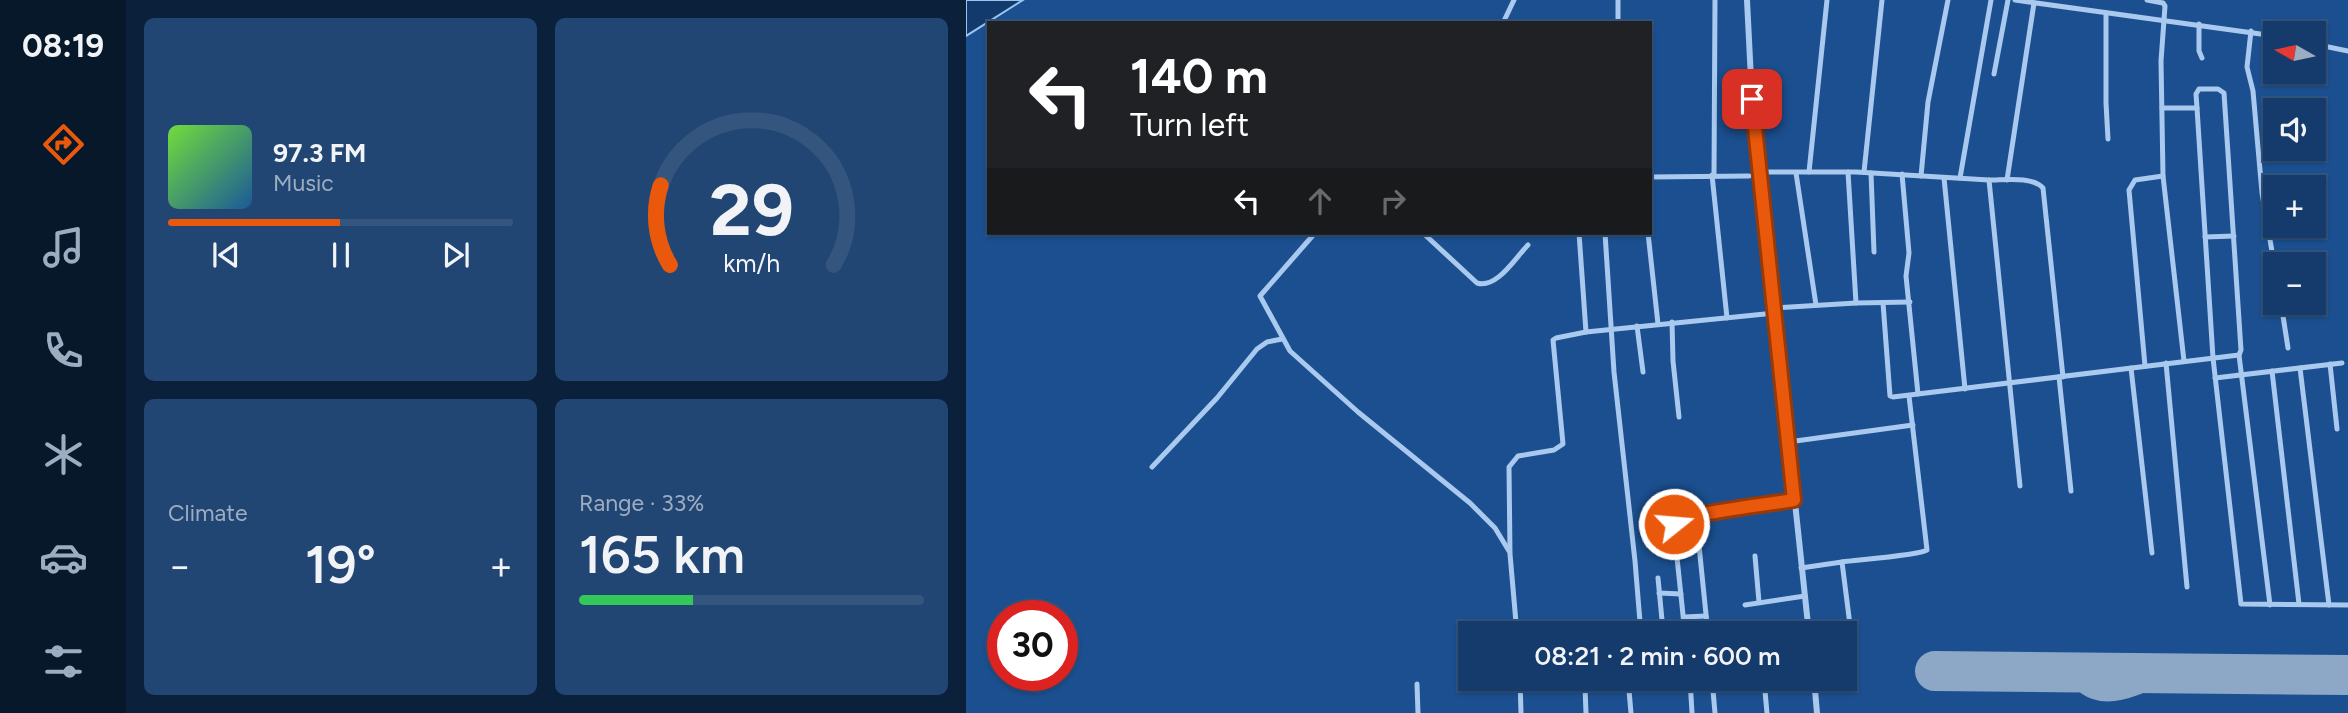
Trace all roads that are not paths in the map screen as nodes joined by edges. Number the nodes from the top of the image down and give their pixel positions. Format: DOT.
graph roads {
  1 [pos="1514,0"];
  2 [pos="1618,0"];
  3 [pos="1715,0"];
  4 [pos="1747,0"];
  5 [pos="1827,0"];
  6 [pos="1882,0"];
  7 [pos="1948,0"];
  8 [pos="1991,0"];
  9 [pos="2008,0"];
  10 [pos="2015,0"];
  11 [pos="2147,0"];
  12 [pos="2047,2"];
  13 [pos="2163,2"];
  14 [pos="2034,3"];
  15 [pos="2106,13"];
  16 [pos="2163,20"];
  17 [pos="1504,21"];
  18 [pos="1618,21"];
  19 [pos="2199,24"];
  20 [pos="2251,31"];
  21 [pos="2263,34"];
  22 [pos="2326,46"];
  23 [pos="2348,51"];
  24 [pos="2202,58"];
  25 [pos="1994,74"];
  26 [pos="2162,108"];
  27 [pos="2197,108"];
  28 [pos="2108,139"];
  29 [pos="1809,172"];
  30 [pos="1848,172"];
  31 [pos="1797,173"];
  32 [pos="1867,173"];
  33 [pos="1759,174"];
  34 [pos="1902,174"];
  35 [pos="1713,175"];
  36 [pos="1921,176"];
  37 [pos="2163,176"];
  38 [pos="1652,177"];
  39 [pos="1944,178"];
  40 [pos="1960,178"];
  41 [pos="1989,180"];
  42 [pos="2007,180"];
  43 [pos="1313,235"];
  44 [pos="1425,235"];
  45 [pos="1579,235"];
  46 [pos="1605,235"];
  47 [pos="1648,235"];
  48 [pos="2234,236"];
  49 [pos="2205,237"];
  50 [pos="1528,245"];
  51 [pos="1874,252"];
  52 [pos="2272,252"];
  53 [pos="1910,302"];
  54 [pos="1856,303"];
  55 [pos="1883,303"];
  56 [pos="1816,305"];
  57 [pos="1774,311"];
  58 [pos="2283,315"];
  59 [pos="1727,318"];
  60 [pos="1672,323"];
  61 [pos="1658,324"];
  62 [pos="1637,326"];
  63 [pos="1612,330"];
  64 [pos="1586,332"];
  65 [pos="1282,339"];
  66 [pos="2288,348"];
  67 [pos="2239,355"];
  68 [pos="2213,358"];
  69 [pos="2184,361"];
  70 [pos="2343,363"];
  71 [pos="2330,364"];
  72 [pos="2146,366"];
  73 [pos="2131,368"];
  74 [pos="2166,368"];
  75 [pos="2300,368"];
  76 [pos="2272,371"];
  77 [pos="1643,372"];
  78 [pos="2242,374"];
  79 [pos="2215,377"];
  80 [pos="2060,381"];
  81 [pos="2010,384"];
  82 [pos="1965,389"];
  83 [pos="1918,394"];
  84 [pos="1910,400"];
  85 [pos="1679,417"];
  86 [pos="1913,425"];
  87 [pos="2337,429"];
  88 [pos="1788,442"];
  89 [pos="1152,467"];
  90 [pos="2020,486"];
  91 [pos="2071,491"];
  92 [pos="1794,500"];
  93 [pos="1696,516"];
  94 [pos="2152,553"];
  95 [pos="1510,554"];
  96 [pos="1755,556"];
  97 [pos="1842,562"];
  98 [pos="1801,568"];
  99 [pos="1658,578"];
  100 [pos="2187,587"];
  101 [pos="1659,593"];
  102 [pos="1681,594"];
  103 [pos="1805,596"];
  104 [pos="1759,603"];
  105 [pos="2299,604"];
  106 [pos="1745,605"];
  107 [pos="2270,605"];
  108 [pos="2348,605"];
  109 [pos="2329,606"];
  110 [pos="1706,616"];
  111 [pos="1684,617"];
  112 [pos="1662,620"];
  113 [pos="1516,621"];
  114 [pos="1640,621"];
  115 [pos="1684,621"];
  116 [pos="1707,621"];
  117 [pos="1808,621"];
  118 [pos="1849,621"];
  119 [pos="1418,684"];
  120 [pos="1520,691"];
  121 [pos="1585,691"];
  122 [pos="1629,691"];
  123 [pos="1691,691"];
  124 [pos="1713,691"];
  125 [pos="1765,691"];
  126 [pos="1815,691"];
  127 [pos="1418,713"];
  128 [pos="1521,713"];
  129 [pos="1587,713"];
  130 [pos="1630,713"];
  131 [pos="1692,713"];
  132 [pos="1715,713"];
  133 [pos="1767,713"];
  134 [pos="1817,713"];
  1 -- 17 [label="street"];
  2 -- 18 [label="street"];
  3 -- 35 [label="street"];
  4 -- 33 [label="street"];
  5 -- 29 [label="street"];
  6 -- 32 [label="street"];
  7 -- 36 [label="street"];
  8 -- 40 [label="street"];
  9 -- 25 [label="street"];
  10 -- 14 [label="street"];
  11 -- 13 [label="street"];
  12 -- 14 [label="street"];
  12 -- 15 [label="street"];
  13 -- 16 [label="street"];
  14 -- 42 [label="street"];
  15 -- 16 [label="street"];
  15 -- 28 [label="street"];
  16 -- 19 [label="street"];
  16 -- 26 [label="street"];
  19 -- 20 [label="street"];
  19 -- 24 [label="street"];
  20 -- 21 [label="street"];
  20 -- 52 [label="street"];
  22 -- 23 [label="street"];
  26 -- 27 [label="street"];
  26 -- 37 [label="street"];
  27 -- 48 [label="street"];
  27 -- 49 [label="street"];
  29 -- 30 [label="street"];
  29 -- 31 [label="street"];
  30 -- 32 [label="street"];
  30 -- 54 [label="street"];
  31 -- 33 [label="street"];
  31 -- 56 [label="street"];
  32 -- 34 [label="street"];
  32 -- 51 [label="street"];
  33 -- 35 [label="street"];
  33 -- 57 [label="street"];
  34 -- 36 [label="street"];
  34 -- 53 [label="street"];
  35 -- 38 [label="street"];
  35 -- 59 [label="street"];
  36 -- 39 [label="street"];
  37 -- 69 [label="street"];
  37 -- 72 [label="street"];
  39 -- 40 [label="street"];
  39 -- 82 [label="street"];
  40 -- 41 [label="street"];
  41 -- 42 [label="street"];
  41 -- 81 [label="street"];
  42 -- 80 [label="street"];
  43 -- 65 [label="street"];
  44 -- 50 [label="street"];
  45 -- 64 [label="street"];
  46 -- 63 [label="street"];
  47 -- 61 [label="street"];
  48 -- 49 [label="street"];
  48 -- 67 [label="street"];
  49 -- 68 [label="street"];
  53 -- 55 [label="street"];
  53 -- 83 [label="street"];
  54 -- 55 [label="street"];
  54 -- 56 [label="street"];
  55 -- 84 [label="street"];
  56 -- 57 [label="street"];
  57 -- 59 [label="street"];
  57 -- 88 [label="street"];
  58 -- 66 [label="street"];
  59 -- 60 [label="street"];
  60 -- 61 [label="street"];
  60 -- 85 [label="street"];
  61 -- 62 [label="street"];
  62 -- 63 [label="street"];
  62 -- 77 [label="street"];
  63 -- 64 [label="street"];
  63 -- 114 [label="street"];
  64 -- 95 [label="street"];
  65 -- 89 [label="street"];
  65 -- 95 [label="street"];
  67 -- 68 [label="street"];
  67 -- 78 [label="street"];
  68 -- 69 [label="street"];
  68 -- 79 [label="street"];
  69 -- 74 [label="street"];
  70 -- 71 [label="street"];
  71 -- 75 [label="street"];
  71 -- 87 [label="street"];
  72 -- 73 [label="street"];
  72 -- 74 [label="street"];
  73 -- 80 [label="street"];
  73 -- 94 [label="street"];
  74 -- 100 [label="street"];
  75 -- 76 [label="street"];
  75 -- 109 [label="street"];
  76 -- 78 [label="street"];
  76 -- 105 [label="street"];
  78 -- 79 [label="street"];
  78 -- 107 [label="street"];
  79 -- 107 [label="street"];
  80 -- 81 [label="street"];
  80 -- 91 [label="street"];
  81 -- 82 [label="street"];
  81 -- 90 [label="street"];
  82 -- 83 [label="street"];
  83 -- 84 [label="street"];
  84 -- 86 [label="street"];
  86 -- 88 [label="street"];
  86 -- 97 [label="street"];
  88 -- 92 [label="street"];
  92 -- 93 [label="street"];
  92 -- 98 [label="street"];
  93 -- 102 [label="street"];
  93 -- 110 [label="street"];
  95 -- 113 [label="street"];
  96 -- 104 [label="street"];
  97 -- 98 [label="street"];
  97 -- 118 [label="street"];
  98 -- 103 [label="street"];
  99 -- 101 [label="street"];
  101 -- 102 [label="street"];
  101 -- 112 [label="street"];
  102 -- 111 [label="street"];
  103 -- 104 [label="street"];
  103 -- 117 [label="street"];
  104 -- 106 [label="street"];
  105 -- 107 [label="street"];
  105 -- 109 [label="street"];
  108 -- 109 [label="street"];
  110 -- 111 [label="street"];
  110 -- 116 [label="street"];
  111 -- 115 [label="street"];
  119 -- 127 [label="street"];
  120 -- 128 [label="street"];
  121 -- 129 [label="street"];
  122 -- 130 [label="street"];
  123 -- 131 [label="street"];
  124 -- 132 [label="street"];
  125 -- 133 [label="street"];
  126 -- 134 [label="street"];
}
